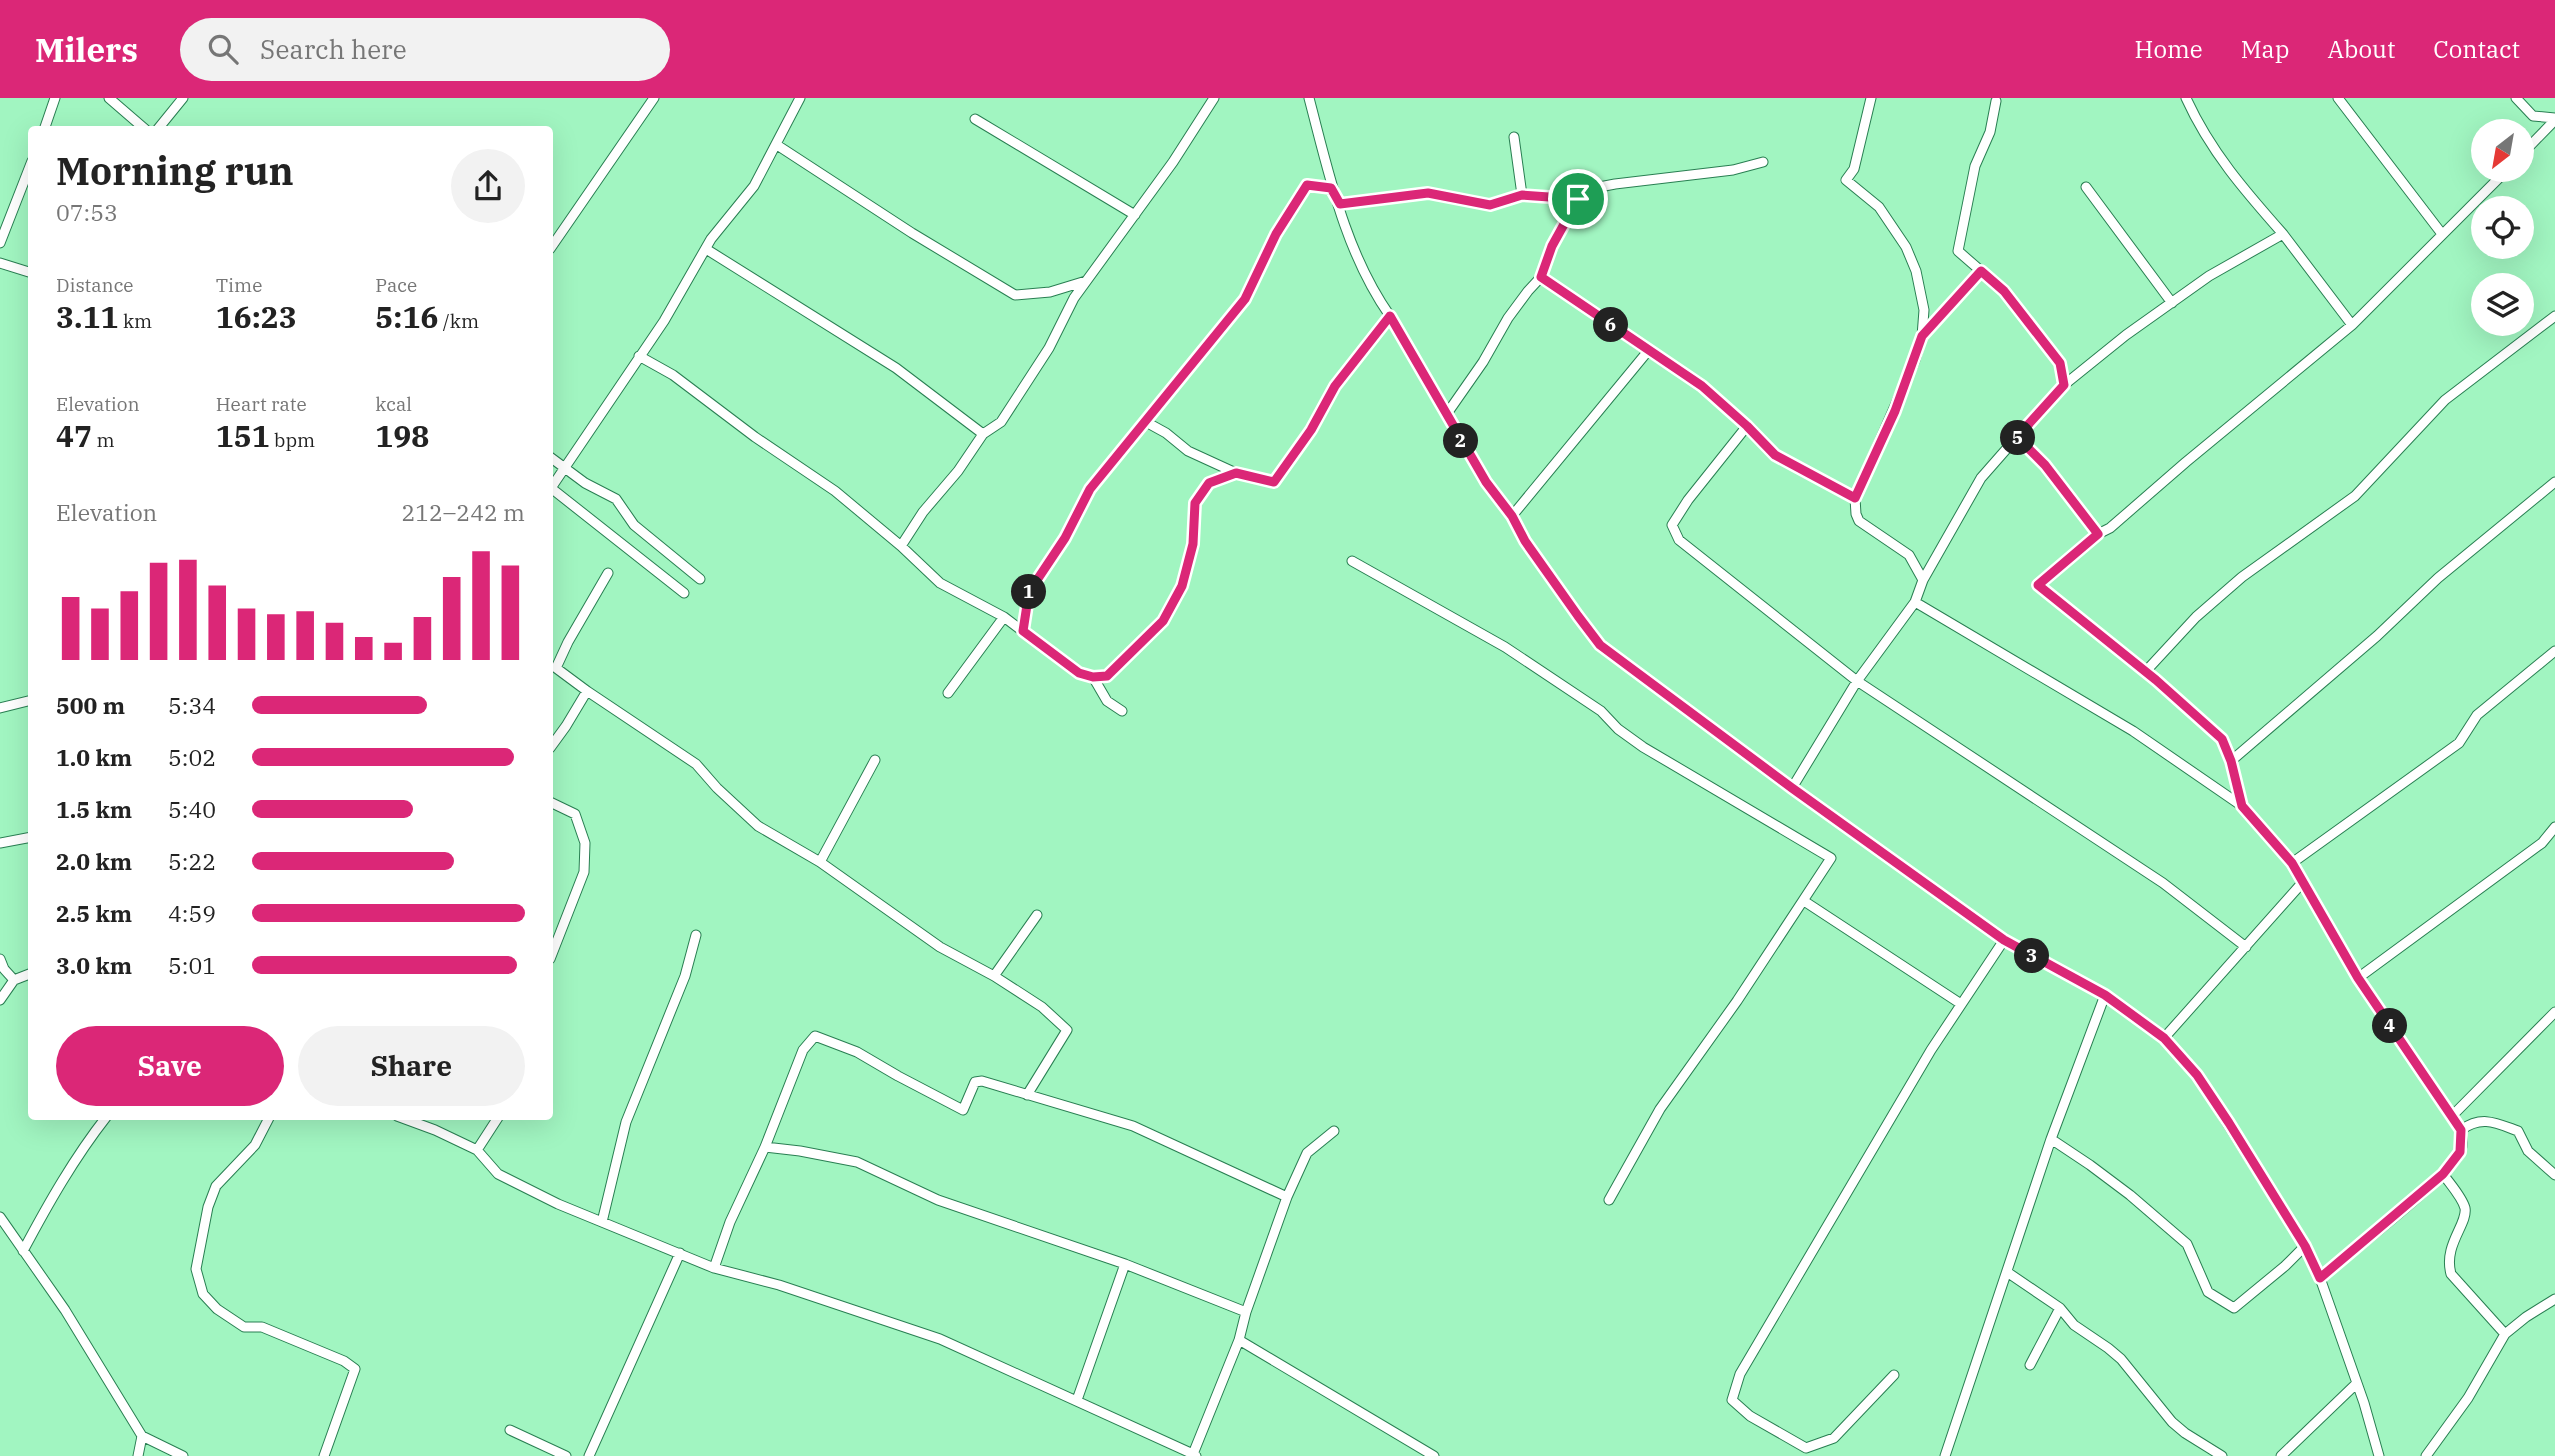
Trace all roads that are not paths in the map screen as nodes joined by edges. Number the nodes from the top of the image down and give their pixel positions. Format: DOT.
graph roads {
  1 [pos="55,98"];
  2 [pos="109,98"];
  3 [pos="183,98"];
  4 [pos="654,98"];
  5 [pos="800,98"];
  6 [pos="1214,98"];
  7 [pos="1309,98"];
  8 [pos="1871,98"];
  9 [pos="2186,98"];
  10 [pos="2338,98"];
  11 [pos="2516,98"];
  12 [pos="1996,101"];
  13 [pos="975,119"];
  14 [pos="2555,119"];
  15 [pos="45,126"];
  16 [pos="141,126"];
  17 [pos="160,126"];
  18 [pos="1514,137"];
  19 [pos="2534,142"];
  20 [pos="777,145"];
  21 [pos="1763,162"];
  22 [pos="28,171"];
  23 [pos="2495,182"];
  24 [pos="2086,187"];
  25 [pos="1331,188"];
  26 [pos="1522,195"];
  27 [pos="1578,199"];
  28 [pos="1340,204"];
  29 [pos="1135,215"];
  30 [pos="2283,234"];
  31 [pos="2442,234"];
  32 [pos="0,243"];
  33 [pos="553,245"];
  34 [pos="706,249"];
  35 [pos="0,263"];
  36 [pos="1981,271"];
  37 [pos="28,272"];
  38 [pos="1541,277"];
  39 [pos="1087,281"];
  40 [pos="2172,303"];
  41 [pos="1390,316"];
  42 [pos="2555,316"];
  43 [pos="2352,325"];
  44 [pos="1922,336"];
  45 [pos="1648,351"];
  46 [pos="639,356"];
  47 [pos="2060,363"];
  48 [pos="2077,375"];
  49 [pos="2064,385"];
  50 [pos="1446,415"];
  51 [pos="1146,422"];
  52 [pos="1747,426"];
  53 [pos="983,435"];
  54 [pos="2017,437"];
  55 [pos="553,459"];
  56 [pos="564,468"];
  57 [pos="1236,473"];
  58 [pos="2555,482"];
  59 [pos="553,485"];
  60 [pos="553,490"];
  61 [pos="1855,498"];
  62 [pos="1512,516"];
  63 [pos="2098,534"];
  64 [pos="901,546"];
  65 [pos="1352,561"];
  66 [pos="608,573"];
  67 [pos="700,579"];
  68 [pos="1923,580"];
  69 [pos="684,593"];
  70 [pos="1915,602"];
  71 [pos="1004,617"];
  72 [pos="1023,631"];
  73 [pos="2555,651"];
  74 [pos="553,666"];
  75 [pos="2146,671"];
  76 [pos="1093,677"];
  77 [pos="1857,681"];
  78 [pos="586,691"];
  79 [pos="948,693"];
  80 [pos="28,701"];
  81 [pos="0,708"];
  82 [pos="1122,711"];
  83 [pos="553,744"];
  84 [pos="875,760"];
  85 [pos="2231,761"];
  86 [pos="1792,788"];
  87 [pos="553,803"];
  88 [pos="2242,806"];
  89 [pos="2555,827"];
  90 [pos="28,838"];
  91 [pos="0,843"];
  92 [pos="820,862"];
  93 [pos="2292,863"];
  94 [pos="2302,883"];
  95 [pos="1804,901"];
  96 [pos="1037,915"];
  97 [pos="696,935"];
  98 [pos="2004,940"];
  99 [pos="2246,947"];
  100 [pos="553,951"];
  101 [pos="0,959"];
  102 [pos="28,975"];
  103 [pos="994,976"];
  104 [pos="2358,978"];
  105 [pos="14,980"];
  106 [pos="2105,995"];
  107 [pos="0,1000"];
  108 [pos="1961,1004"];
  109 [pos="2555,1012"];
  110 [pos="2164,1038"];
  111 [pos="1027,1095"];
  112 [pos="2451,1117"];
  113 [pos="104,1120"];
  114 [pos="268,1120"];
  115 [pos="408,1120"];
  116 [pos="496,1120"];
  117 [pos="2461,1130"];
  118 [pos="1334,1131"];
  119 [pos="2051,1139"];
  120 [pos="765,1147"];
  121 [pos="477,1150"];
  122 [pos="2443,1174"];
  123 [pos="2555,1175"];
  124 [pos="1287,1197"];
  125 [pos="1609,1200"];
  126 [pos="0,1217"];
  127 [pos="602,1222"];
  128 [pos="2305,1246"];
  129 [pos="23,1251"];
  130 [pos="680,1253"];
  131 [pos="1125,1264"];
  132 [pos="714,1268"];
  133 [pos="2007,1272"];
  134 [pos="2320,1278"];
  135 [pos="2555,1299"];
  136 [pos="2060,1308"];
  137 [pos="1246,1312"];
  138 [pos="2505,1334"];
  139 [pos="1239,1340"];
  140 [pos="2030,1364"];
  141 [pos="1894,1375"];
  142 [pos="2357,1383"];
  143 [pos="1077,1400"];
  144 [pos="510,1430"];
  145 [pos="142,1436"];
  146 [pos="1195,1455"];
  147 [pos="138,1456"];
  148 [pos="183,1456"];
  149 [pos="324,1456"];
  150 [pos="566,1456"];
  151 [pos="589,1456"];
  152 [pos="1434,1456"];
  153 [pos="1945,1456"];
  154 [pos="2222,1456"];
  155 [pos="2281,1456"];
  156 [pos="2379,1456"];
  157 [pos="2426,1456"];
  1 -- 15 [label="street"];
  2 -- 16 [label="street"];
  3 -- 17 [label="street"];
  4 -- 33 [label="street"];
  5 -- 20 [label="street"];
  6 -- 29 [label="street"];
  7 -- 25 [label="street"];
  8 -- 44 [label="street"];
  9 -- 30 [label="street"];
  10 -- 31 [label="street"];
  11 -- 14 [label="street"];
  12 -- 36 [label="street"];
  13 -- 29 [label="street"];
  14 -- 19 [label="street"];
  18 -- 26 [label="street"];
  20 -- 34 [label="street"];
  20 -- 39 [label="street"];
  21 -- 27 [label="street"];
  22 -- 32 [label="street"];
  23 -- 31 [label="street"];
  24 -- 40 [label="street"];
  25 -- 28 [label="street"];
  25 -- 51 [label="street"];
  26 -- 27 [label="street"];
  26 -- 28 [label="street"];
  27 -- 38 [label="street"];
  28 -- 41 [label="street"];
  29 -- 39 [label="street"];
  30 -- 40 [label="street"];
  30 -- 43 [label="street"];
  31 -- 43 [label="street"];
  34 -- 46 [label="street"];
  34 -- 53 [label="street"];
  35 -- 37 [label="street"];
  36 -- 44 [label="street"];
  36 -- 47 [label="street"];
  38 -- 45 [label="street"];
  38 -- 50 [label="street"];
  39 -- 53 [label="street"];
  40 -- 48 [label="street"];
  41 -- 50 [label="street"];
  41 -- 57 [label="street"];
  42 -- 75 [label="street"];
  43 -- 63 [label="street"];
  44 -- 61 [label="street"];
  45 -- 52 [label="street"];
  45 -- 62 [label="street"];
  46 -- 56 [label="street"];
  46 -- 64 [label="street"];
  47 -- 48 [label="street"];
  47 -- 49 [label="street"];
  48 -- 49 [label="street"];
  49 -- 54 [label="street"];
  50 -- 62 [label="street"];
  51 -- 57 [label="street"];
  51 -- 72 [label="street"];
  52 -- 61 [label="street"];
  52 -- 77 [label="street"];
  53 -- 64 [label="street"];
  54 -- 63 [label="street"];
  54 -- 68 [label="street"];
  55 -- 56 [label="street"];
  56 -- 59 [label="street"];
  56 -- 67 [label="street"];
  57 -- 76 [label="street"];
  58 -- 85 [label="street"];
  60 -- 69 [label="street"];
  61 -- 68 [label="street"];
  62 -- 86 [label="street"];
  63 -- 75 [label="street"];
  64 -- 71 [label="street"];
  65 -- 95 [label="street"];
  66 -- 74 [label="street"];
  68 -- 70 [label="street"];
  70 -- 77 [label="street"];
  70 -- 88 [label="street"];
  71 -- 72 [label="street"];
  71 -- 79 [label="street"];
  72 -- 76 [label="street"];
  73 -- 93 [label="street"];
  74 -- 78 [label="street"];
  75 -- 85 [label="street"];
  76 -- 82 [label="street"];
  77 -- 86 [label="street"];
  77 -- 99 [label="street"];
  78 -- 83 [label="street"];
  78 -- 92 [label="street"];
  80 -- 81 [label="street"];
  84 -- 92 [label="street"];
  85 -- 88 [label="street"];
  86 -- 98 [label="street"];
  87 -- 100 [label="street"];
  88 -- 93 [label="street"];
  89 -- 104 [label="street"];
  90 -- 91 [label="street"];
  92 -- 103 [label="street"];
  93 -- 94 [label="street"];
  94 -- 99 [label="street"];
  94 -- 104 [label="street"];
  95 -- 108 [label="street"];
  95 -- 125 [label="street"];
  96 -- 103 [label="street"];
  97 -- 127 [label="street"];
  98 -- 106 [label="street"];
  98 -- 108 [label="street"];
  99 -- 110 [label="street"];
  101 -- 105 [label="street"];
  102 -- 105 [label="street"];
  103 -- 111 [label="street"];
  104 -- 112 [label="street"];
  105 -- 107 [label="street"];
  106 -- 110 [label="street"];
  106 -- 119 [label="street"];
  108 -- 141 [label="street"];
  109 -- 112 [label="street"];
  110 -- 128 [label="street"];
  111 -- 120 [label="street"];
  111 -- 124 [label="street"];
  112 -- 117 [label="street"];
  113 -- 129 [label="street"];
  114 -- 149 [label="street"];
  115 -- 121 [label="street"];
  116 -- 121 [label="street"];
  117 -- 122 [label="street"];
  117 -- 123 [label="street"];
  118 -- 124 [label="street"];
  119 -- 128 [label="street"];
  119 -- 133 [label="street"];
  120 -- 131 [label="street"];
  120 -- 132 [label="street"];
  121 -- 127 [label="street"];
  122 -- 134 [label="street"];
  122 -- 138 [label="street"];
  124 -- 137 [label="street"];
  126 -- 129 [label="street"];
  127 -- 130 [label="street"];
  128 -- 134 [label="street"];
  129 -- 145 [label="street"];
  130 -- 132 [label="street"];
  130 -- 151 [label="street"];
  131 -- 137 [label="street"];
  131 -- 143 [label="street"];
  132 -- 143 [label="street"];
  133 -- 136 [label="street"];
  133 -- 153 [label="street"];
  134 -- 142 [label="street"];
  135 -- 138 [label="street"];
  136 -- 140 [label="street"];
  136 -- 154 [label="street"];
  137 -- 139 [label="street"];
  138 -- 157 [label="street"];
  139 -- 146 [label="street"];
  139 -- 152 [label="street"];
  142 -- 155 [label="street"];
  142 -- 156 [label="street"];
  143 -- 146 [label="street"];
  144 -- 150 [label="street"];
  145 -- 147 [label="street"];
  145 -- 148 [label="street"];
}
